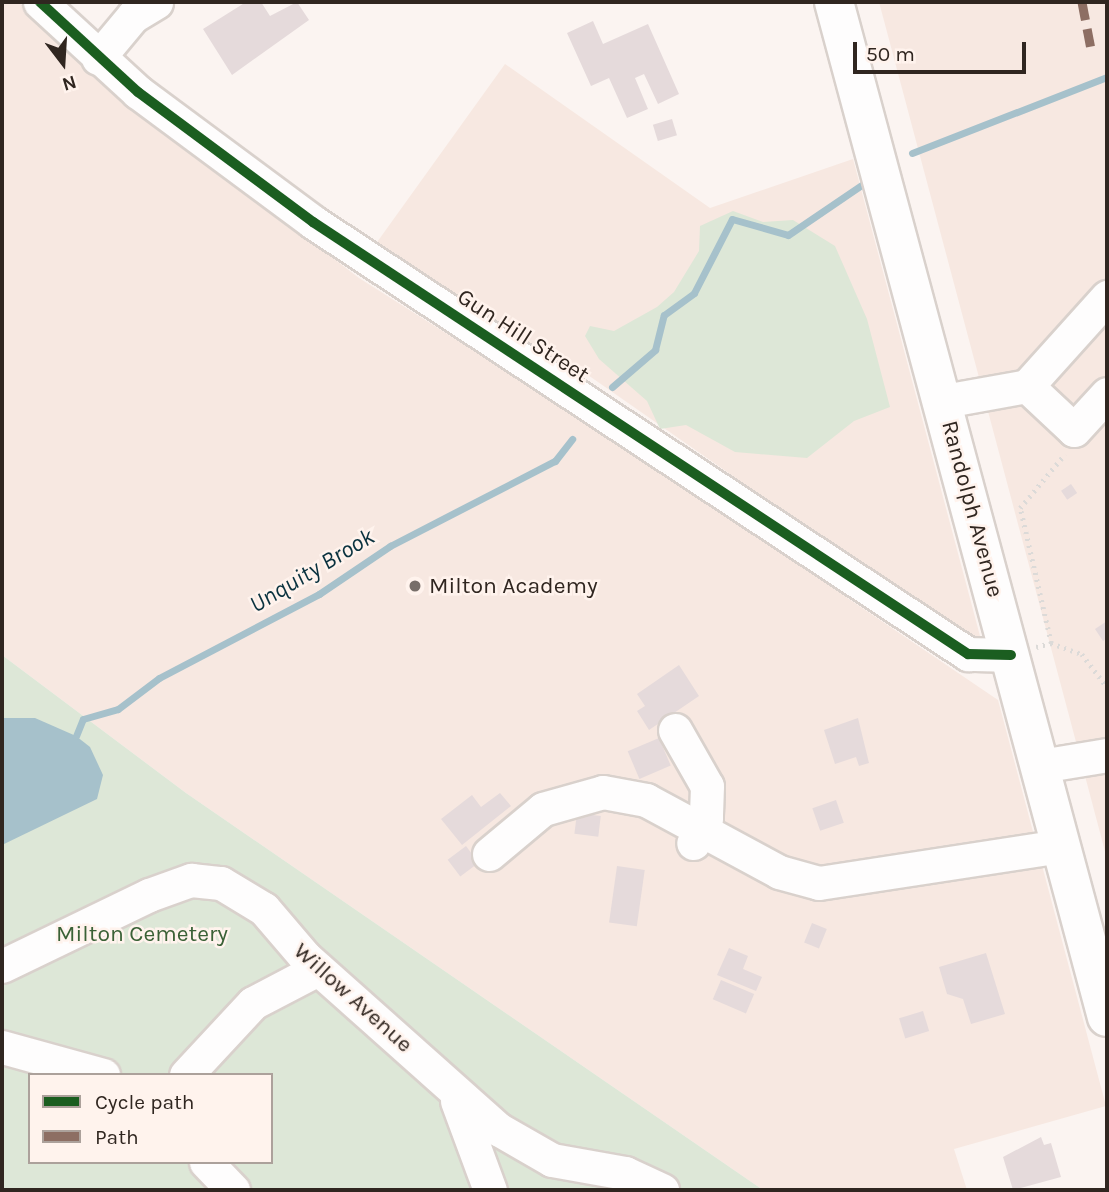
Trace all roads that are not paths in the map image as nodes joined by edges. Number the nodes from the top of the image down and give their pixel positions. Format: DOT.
graph roads {
  1 [pos="40,2"];
  2 [pos="156,2"];
  3 [pos="834,2"];
  4 [pos="97,58"];
  5 [pos="1107,297"];
  6 [pos="1027,386"];
  7 [pos="1107,394"];
  8 [pos="944,401"];
  9 [pos="1011,654"];
  10 [pos="675,730"];
  11 [pos="1107,755"];
  12 [pos="1040,766"];
  13 [pos="697,836"];
  14 [pos="1062,846"];
  15 [pos="489,854"];
  16 [pos="2,966"];
  17 [pos="318,969"];
  18 [pos="1107,1017"];
  19 [pos="2,1047"];
  20 [pos="96,1073"];
  21 [pos="188,1073"];
  22 [pos="453,1092"];
  23 [pos="208,1164"];
  24 [pos="611,1170"];
  25 [pos="233,1190"];
  26 [pos="491,1190"];
  27 [pos="561,1190"];
  28 [pos="662,1190"];
  1 -- 4 [label="street, Gun Hill Street"];
  2 -- 4 [label="street"];
  3 -- 8 [label="main road, Randolph Avenue"];
  4 -- 9 [label="street, Gun Hill Street"];
  5 -- 6 [label="street"];
  6 -- 7 [label="street"];
  6 -- 8 [label="street"];
  8 -- 9 [label="main road, Randolph Avenue"];
  9 -- 12 [label="main road, Randolph Avenue"];
  10 -- 13 [label="street"];
  11 -- 12 [label="street"];
  12 -- 14 [label="main road, Randolph Avenue"];
  13 -- 14 [label="street"];
  13 -- 15 [label="street"];
  14 -- 18 [label="main road, Randolph Avenue"];
  16 -- 17 [label="street, Willow Avenue"];
  17 -- 21 [label="street"];
  17 -- 22 [label="street, Willow Avenue"];
  19 -- 20 [label="street"];
  22 -- 24 [label="street, Willow Avenue"];
  22 -- 26 [label="street"];
  23 -- 25 [label="street"];
  24 -- 27 [label="street"];
  24 -- 28 [label="street, Willow Avenue"];
}
